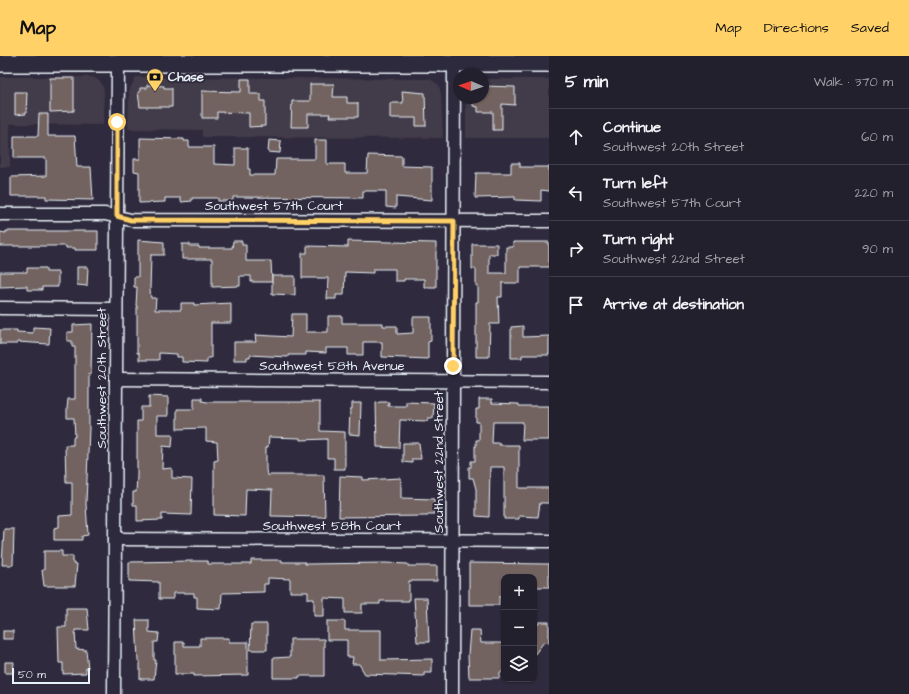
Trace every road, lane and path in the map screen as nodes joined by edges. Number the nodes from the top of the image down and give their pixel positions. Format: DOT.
graph roads {
  1 [pos="325,60"];
  2 [pos="0,63"];
  3 [pos="118,63"];
  4 [pos="454,63"];
  5 [pos="549,63"];
  6 [pos="0,214"];
  7 [pos="117,216"];
  8 [pos="454,221"];
  9 [pos="549,221"];
  10 [pos="0,308"];
  11 [pos="116,309"];
  12 [pos="116,379"];
  13 [pos="453,381"];
  14 [pos="549,382"];
  15 [pos="115,539"];
  16 [pos="453,540"];
  17 [pos="549,541"];
  18 [pos="114,694"];
  19 [pos="452,694"];
  1 -- 3 [label="main road"];
  1 -- 4 [label="main road"];
  2 -- 3 [label="main road"];
  3 -- 7 [label="street, Southwest 20th Street"];
  4 -- 5 [label="main road"];
  4 -- 8 [label="street, Southwest 22nd Street"];
  6 -- 7 [label="street, Southwest 57th Court"];
  7 -- 8 [label="street, Southwest 57th Court"];
  7 -- 11 [label="street, Southwest 20th Street"];
  8 -- 9 [label="street, Southwest 57th Court"];
  8 -- 13 [label="street, Southwest 22nd Street"];
  10 -- 11 [label="street"];
  11 -- 12 [label="street, Southwest 20th Street"];
  12 -- 13 [label="street, Southwest 58th Avenue"];
  12 -- 15 [label="street, Southwest 20th Street"];
  13 -- 14 [label="street, Southwest 58th Avenue"];
  13 -- 16 [label="street, Southwest 22nd Street"];
  15 -- 16 [label="street, Southwest 58th Court"];
  15 -- 18 [label="street, Southwest 20th Street"];
  16 -- 17 [label="street, Southwest 58th Court"];
  16 -- 19 [label="street, Southwest 22nd Street"];
}
